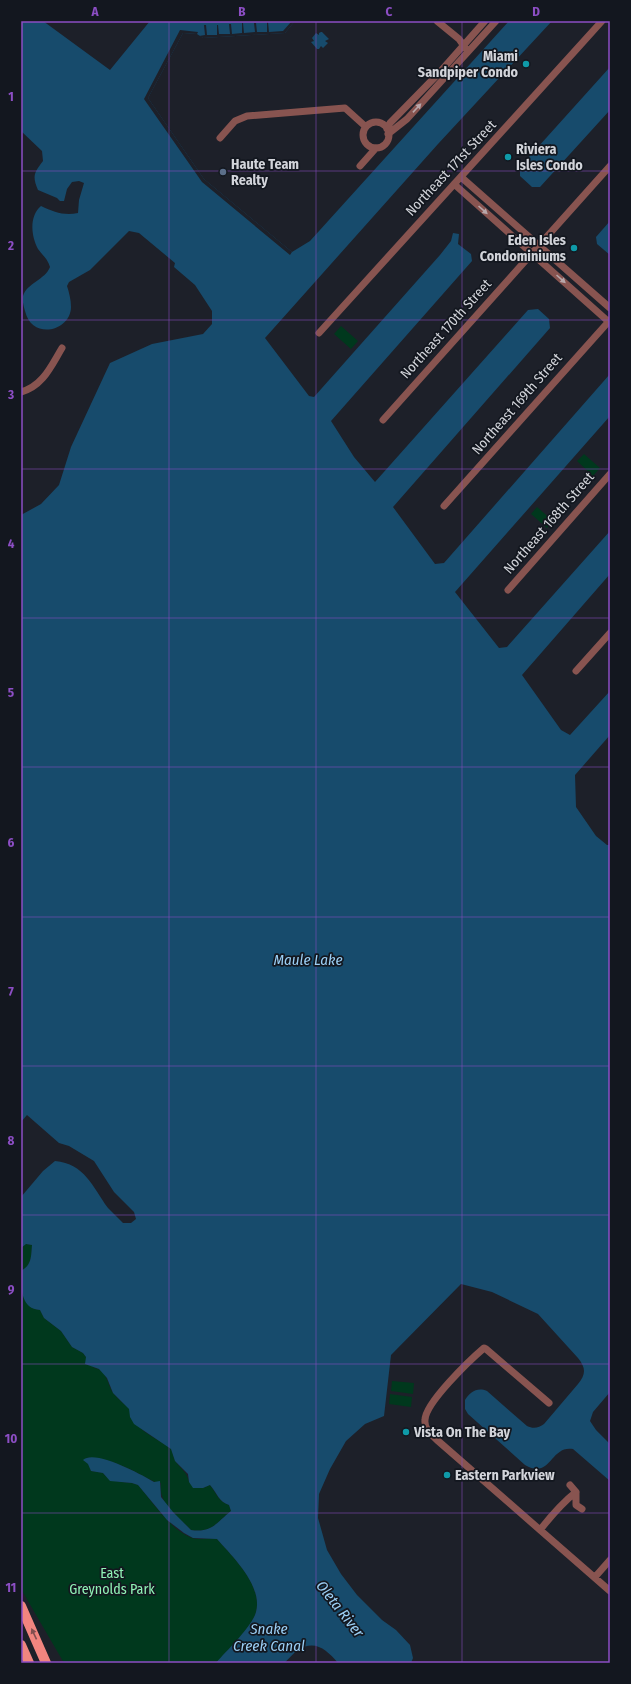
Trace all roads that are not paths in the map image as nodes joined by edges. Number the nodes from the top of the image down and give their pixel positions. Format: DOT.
graph roads {
  1 [pos="437,21"];
  2 [pos="485,21"];
  3 [pos="496,21"];
  4 [pos="602,21"];
  5 [pos="463,46"];
  6 [pos="468,52"];
  7 [pos="366,127"];
  8 [pos="388,131"];
  9 [pos="220,138"];
  10 [pos="376,148"];
  11 [pos="360,166"];
  12 [pos="610,166"];
  13 [pos="461,177"];
  14 [pos="454,184"];
  15 [pos="538,245"];
  16 [pos="532,253"];
  17 [pos="610,308"];
  18 [pos="609,321"];
  19 [pos="319,333"];
  20 [pos="62,348"];
  21 [pos="21,392"];
  22 [pos="383,420"];
  23 [pos="610,474"];
  24 [pos="444,506"];
  25 [pos="508,590"];
  26 [pos="610,633"];
  27 [pos="576,671"];
  28 [pos="549,1403"];
  29 [pos="570,1485"];
  30 [pos="576,1492"];
  31 [pos="582,1509"];
  32 [pos="540,1530"];
  33 [pos="610,1560"];
  34 [pos="595,1577"];
  35 [pos="610,1591"];
  36 [pos="21,1606"];
  37 [pos="21,1645"];
  38 [pos="29,1663"];
  39 [pos="46,1663"];
  1 -- 5 [label="street"];
  2 -- 5 [label="street"];
  3 -- 6 [label="street"];
  4 -- 13 [label="street, Northeast 171st Street"];
  5 -- 6 [label="street"];
  5 -- 8 [label="street"];
  8 -- 6 [label="street, one-way"];
  7 -- 8 [label="street"];
  7 -- 9 [label="street"];
  7 -- 10 [label="street"];
  8 -- 10 [label="street"];
  10 -- 11 [label="street"];
  12 -- 15 [label="street, Northeast 170th Street"];
  13 -- 14 [label="street, Northeast 171st Street"];
  13 -- 15 [label="street"];
  14 -- 16 [label="street, one-way"];
  14 -- 19 [label="street, Northeast 171st Street"];
  15 -- 16 [label="street, Northeast 170th Street"];
  15 -- 17 [label="street"];
  16 -- 18 [label="street, one-way"];
  16 -- 22 [label="street, Northeast 170th Street"];
  18 -- 24 [label="street, Northeast 169th Street"];
  20 -- 21 [label="street"];
  23 -- 25 [label="street, Northeast 168th Street"];
  26 -- 27 [label="street"];
  28 -- 32 [label="street"];
  29 -- 30 [label="street"];
  30 -- 31 [label="street"];
  30 -- 32 [label="street"];
  32 -- 34 [label="street"];
  33 -- 34 [label="street"];
  34 -- 35 [label="street"];
  39 -- 36 [label="main road, one-way"];
  37 -- 38 [label="main road"];
}
